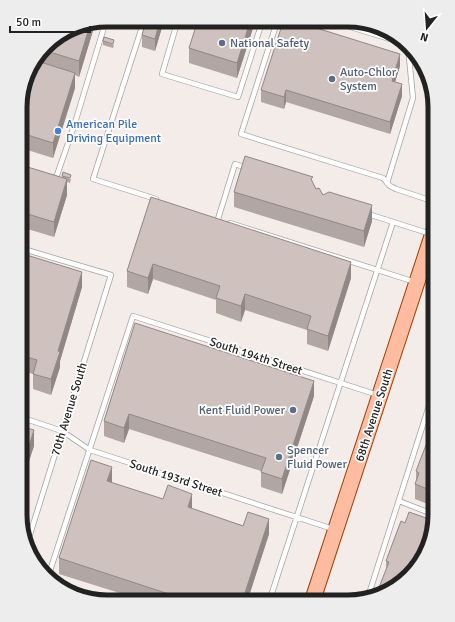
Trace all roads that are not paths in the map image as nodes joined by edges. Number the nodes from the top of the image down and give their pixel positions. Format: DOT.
graph roads {
  1 [pos="104,27"];
  2 [pos="142,27"];
  3 [pos="176,27"];
  4 [pos="260,27"];
  5 [pos="275,27"];
  6 [pos="352,27"];
  7 [pos="388,39"];
  8 [pos="409,55"];
  9 [pos="250,169"];
  10 [pos="49,176"];
  11 [pos="387,183"];
  12 [pos="159,200"];
  13 [pos="428,200"];
  14 [pos="363,212"];
  15 [pos="211,216"];
  16 [pos="218,219"];
  17 [pos="392,222"];
  18 [pos="428,230"];
  19 [pos="428,249"];
  20 [pos="27,250"];
  21 [pos="377,270"];
  22 [pos="417,282"];
  23 [pos="340,383"];
  24 [pos="380,396"];
  25 [pos="428,409"];
  26 [pos="27,419"];
  27 [pos="62,431"];
  28 [pos="90,450"];
  29 [pos="399,500"];
  30 [pos="428,512"];
  31 [pos="297,517"];
  32 [pos="336,530"];
  33 [pos="30,535"];
  34 [pos="50,571"];
  35 [pos="370,592"];
  36 [pos="271,595"];
  37 [pos="314,595"];
  1 -- 10 [label="lane"];
  2 -- 12 [label="lane"];
  3 -- 4 [label="lane"];
  5 -- 11 [label="lane"];
  6 -- 7 [label="lane"];
  8 -- 11 [label="lane"];
  9 -- 16 [label="lane"];
  11 -- 13 [label="lane"];
  14 -- 17 [label="lane"];
  15 -- 16 [label="lane"];
  16 -- 21 [label="lane"];
  17 -- 18 [label="lane"];
  17 -- 21 [label="lane"];
  19 -- 22 [label="main road, 68th Avenue South"];
  20 -- 27 [label="lane, 70th Avenue South"];
  21 -- 22 [label="lane"];
  21 -- 23 [label="lane"];
  22 -- 24 [label="main road, 68th Avenue South"];
  23 -- 24 [label="lane, South 194th Street"];
  23 -- 28 [label="lane, South 194th Street"];
  23 -- 31 [label="lane"];
  24 -- 32 [label="main road, 68th Avenue South"];
  25 -- 29 [label="lane"];
  26 -- 27 [label="lane, South 193rd Street"];
  27 -- 28 [label="lane, South 193rd Street"];
  27 -- 33 [label="lane, 70th Avenue South"];
  28 -- 31 [label="lane, South 193rd Street"];
  28 -- 34 [label="lane"];
  29 -- 30 [label="lane"];
  29 -- 35 [label="lane"];
  31 -- 32 [label="lane, South 193rd Street"];
  31 -- 36 [label="lane"];
  32 -- 37 [label="main road, 68th Avenue South"];
}
